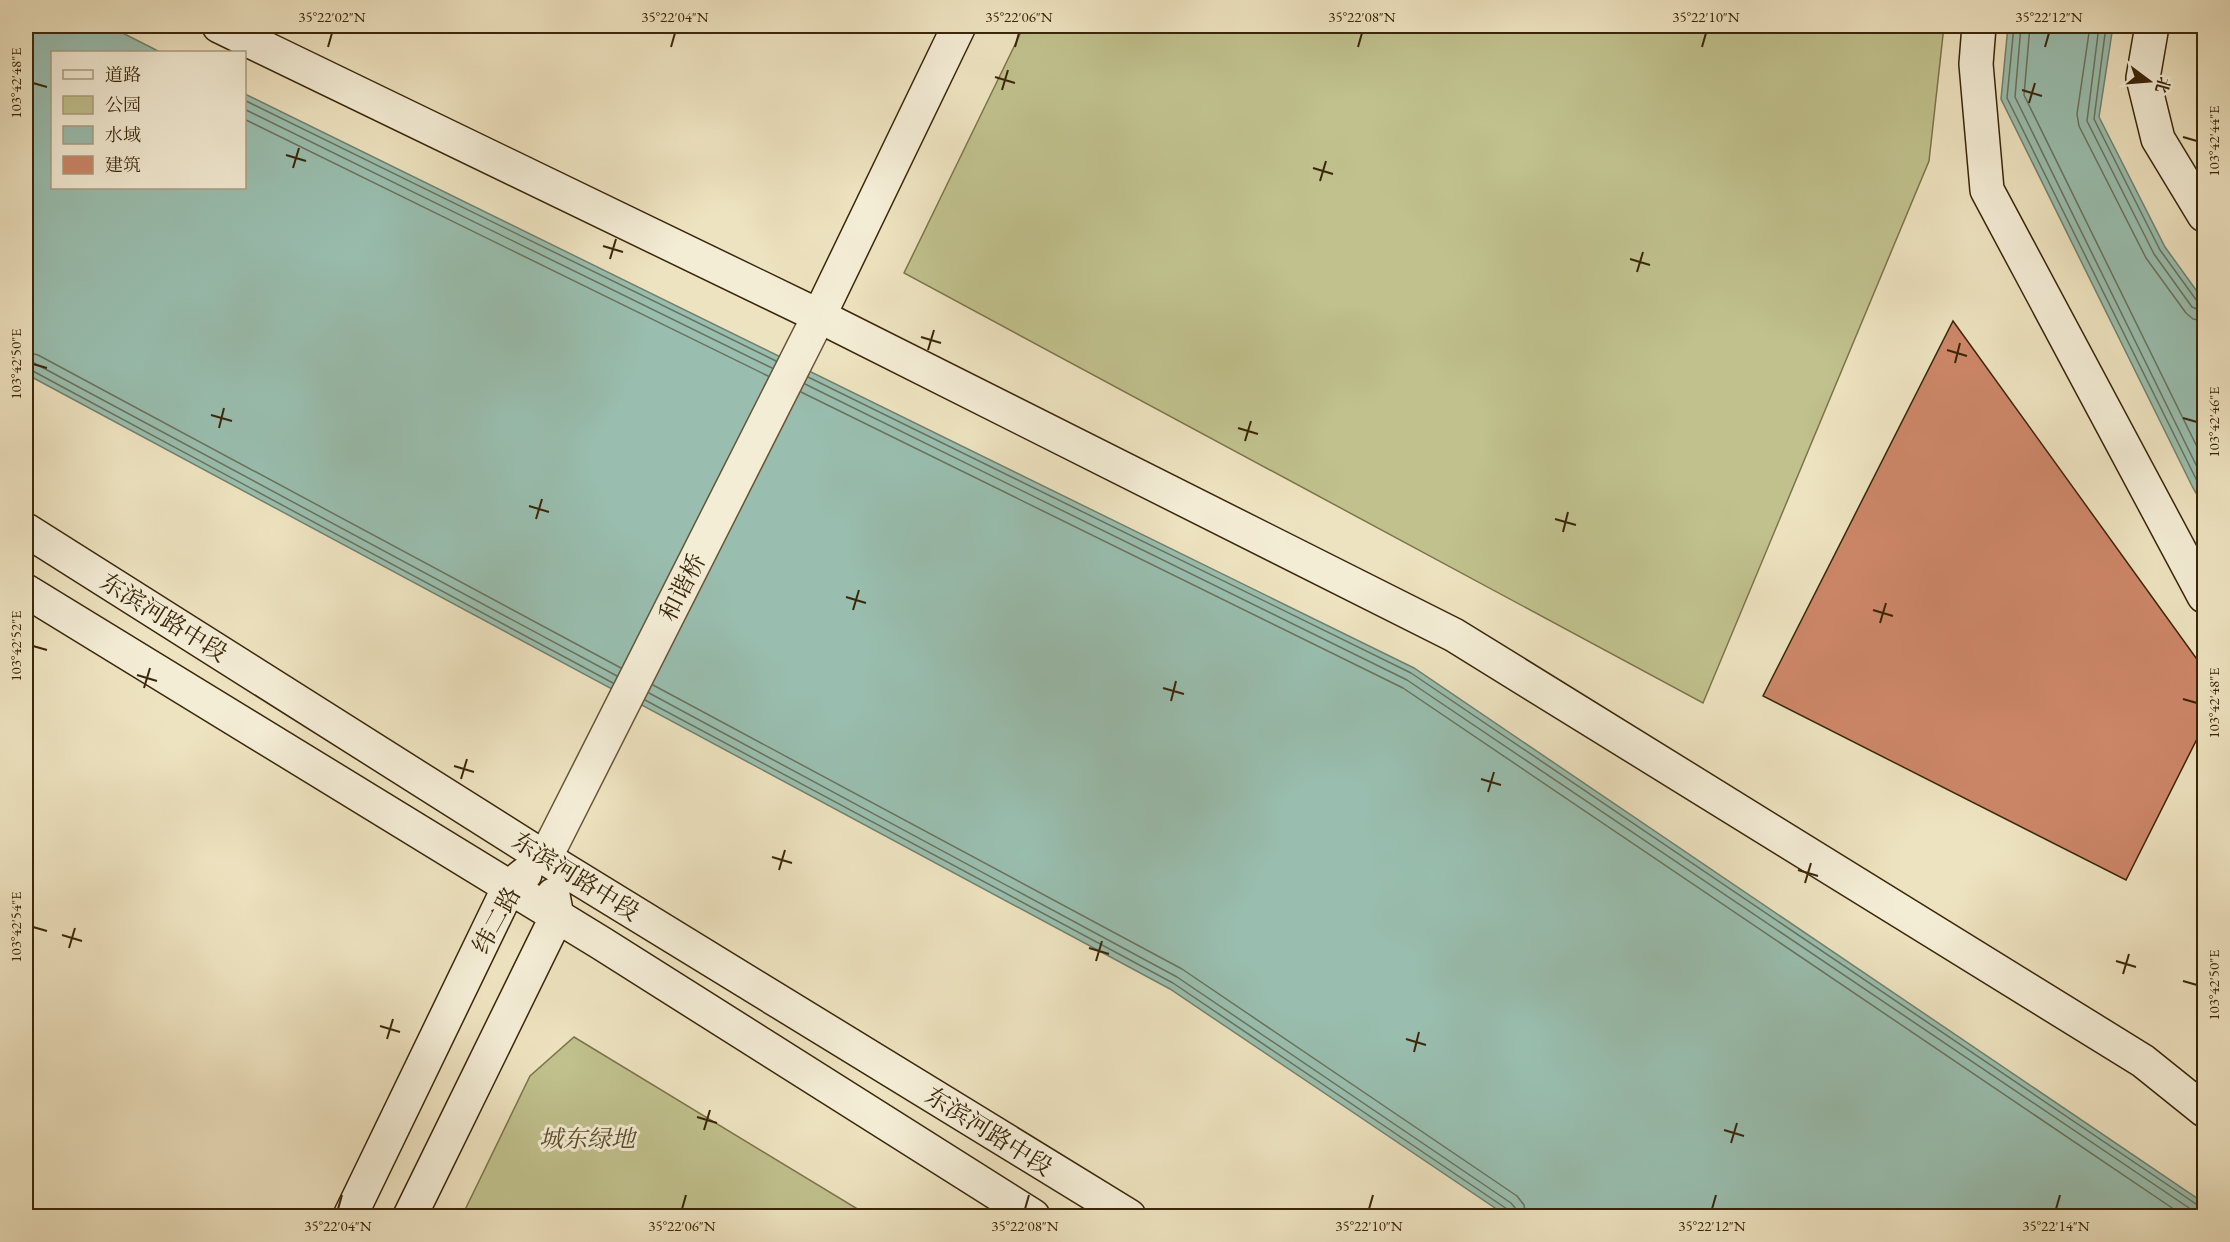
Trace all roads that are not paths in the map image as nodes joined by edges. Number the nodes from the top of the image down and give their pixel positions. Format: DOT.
graph roads {
  1 [pos="219,26"];
  2 [pos="959,26"];
  3 [pos="1979,26"];
  4 [pos="2152,26"];
  5 [pos="2205,215"];
  6 [pos="819,316"];
  7 [pos="26,530"];
  8 [pos="26,591"];
  9 [pos="2205,596"];
  10 [pos="545,858"];
  11 [pos="509,886"];
  12 [pos="556,916"];
  13 [pos="2205,1110"];
  14 [pos="350,1216"];
  15 [pos="410,1216"];
  16 [pos="1033,1216"];
  17 [pos="1129,1216"];
  1 -- 6 [label="main road"];
  2 -- 6 [label="main road, 和谐桥"];
  3 -- 9 [label="main road"];
  4 -- 5 [label="main road"];
  6 -- 10 [label="main road, 和谐桥"];
  6 -- 13 [label="main road"];
  7 -- 10 [label="main road, 东滨河路中段"];
  8 -- 11 [label="main road, 东滨河路中段"];
  10 -- 11 [label="main road, 纬二路"];
  10 -- 12 [label="main road, 纬二路"];
  10 -- 17 [label="main road, 东滨河路中段"];
  11 -- 12 [label="main road, 东滨河路中段"];
  11 -- 14 [label="main road, 纬二路"];
  12 -- 15 [label="main road"];
  12 -- 16 [label="main road, 东滨河路中段"];
}
